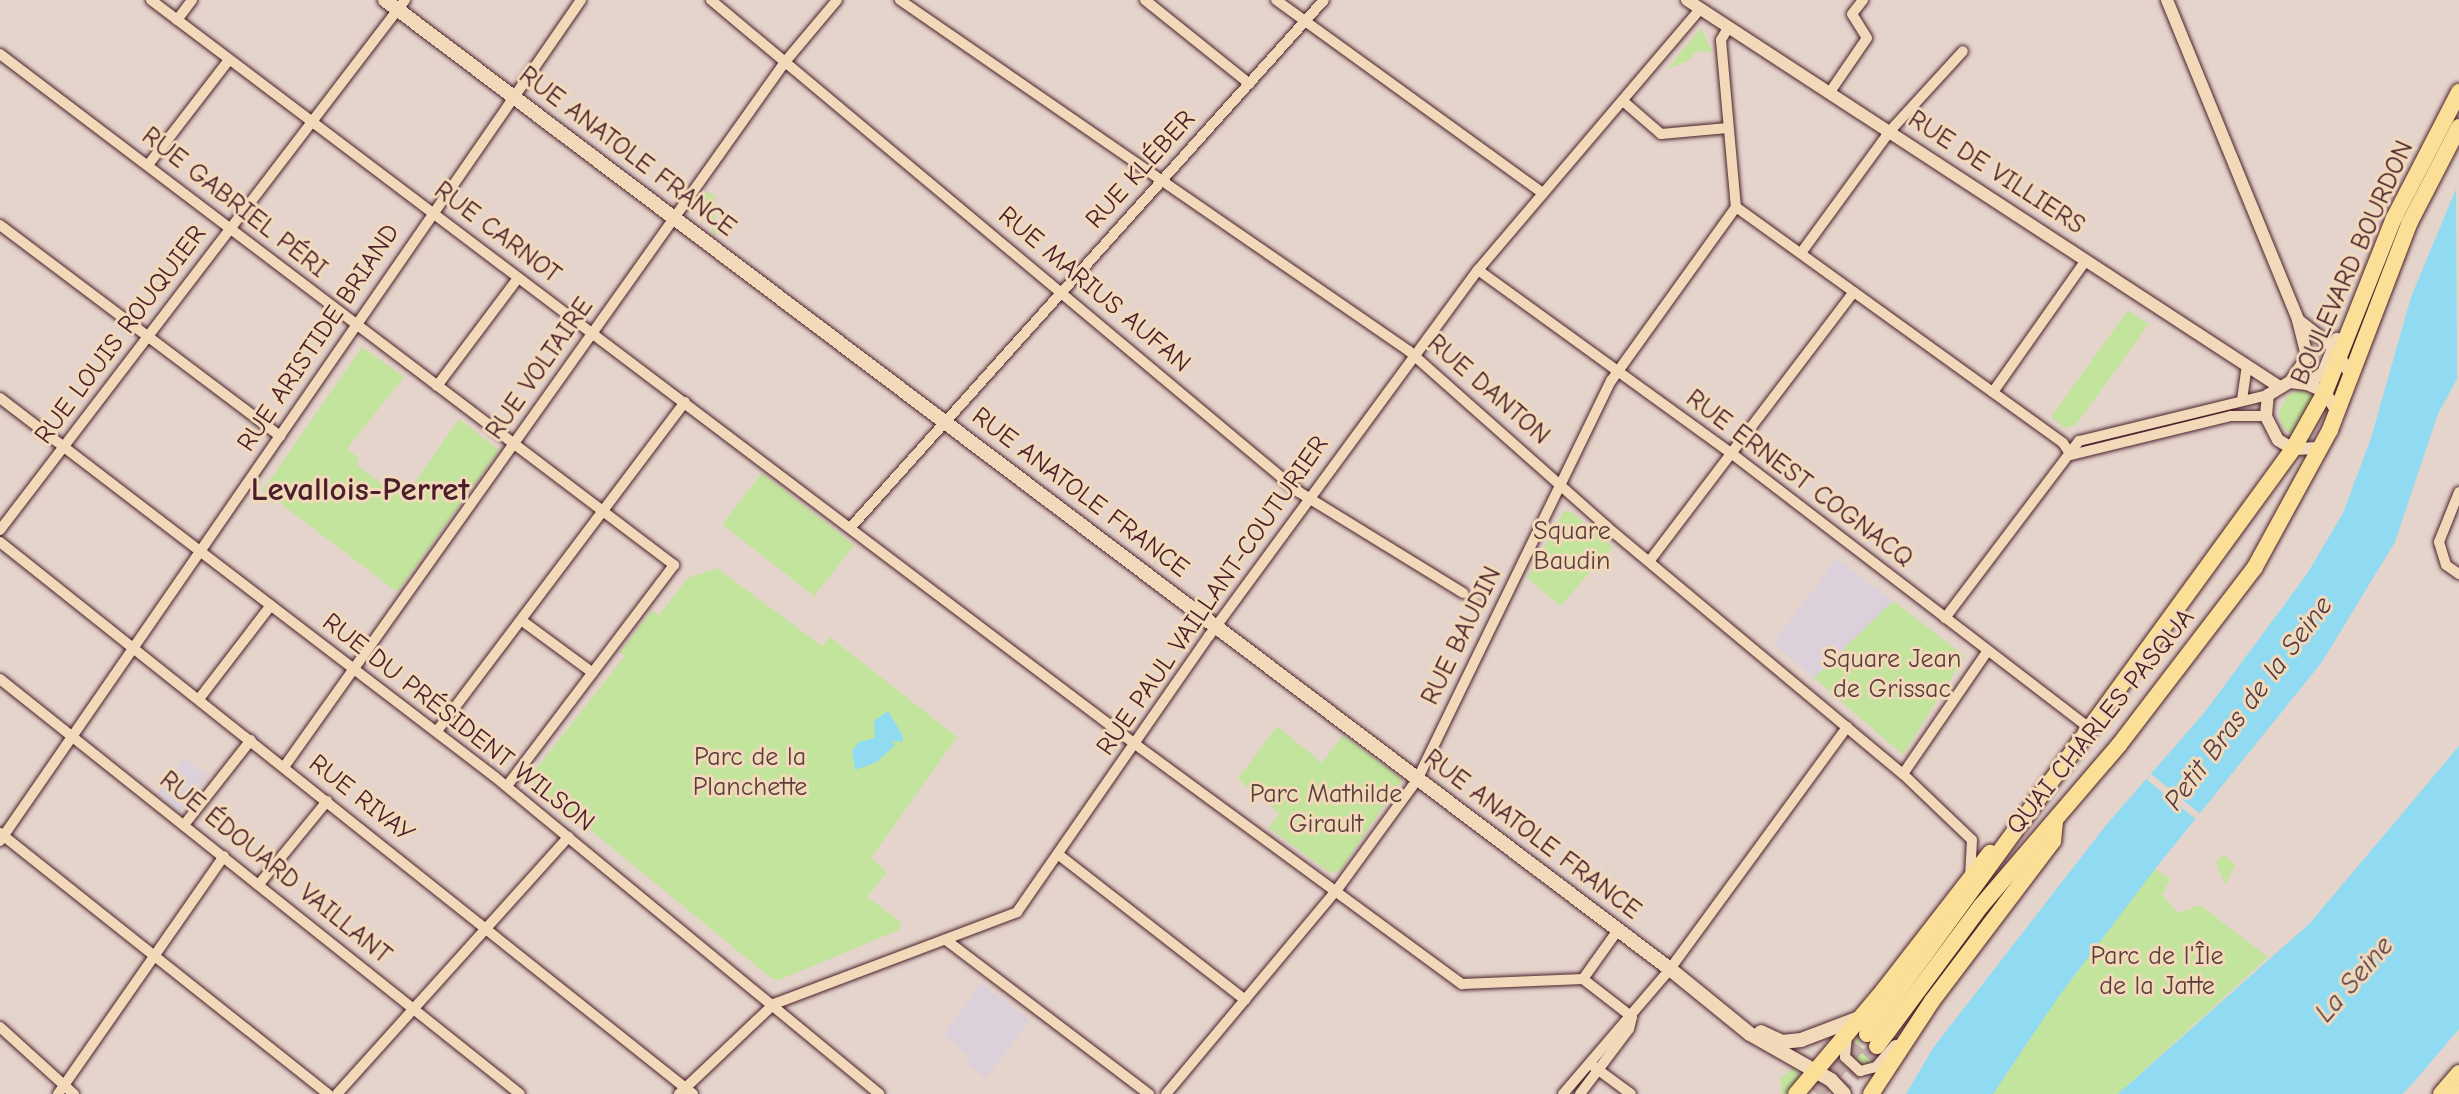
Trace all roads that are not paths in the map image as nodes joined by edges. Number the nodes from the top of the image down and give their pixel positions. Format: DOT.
graph roads {
  1 [pos="151,0"];
  2 [pos="192,0"];
  3 [pos="385,0"];
  4 [pos="581,0"];
  5 [pos="711,0"];
  6 [pos="837,0"];
  7 [pos="900,0"];
  8 [pos="1145,0"];
  9 [pos="1276,0"];
  10 [pos="1324,0"];
  11 [pos="1687,0"];
  12 [pos="1863,0"];
  13 [pos="2167,0"];
  14 [pos="402,5"];
  15 [pos="1704,5"];
  16 [pos="177,20"];
  17 [pos="1307,23"];
  18 [pos="1728,27"];
  19 [pos="1963,51"];
  20 [pos="0,54"];
  21 [pos="229,60"];
  22 [pos="785,62"];
  23 [pos="1250,83"];
  24 [pos="1830,92"];
  25 [pos="2459,93"];
  26 [pos="513,97"];
  27 [pos="1622,101"];
  28 [pos="313,122"];
  29 [pos="2459,127"];
  30 [pos="1728,128"];
  31 [pos="1891,131"];
  32 [pos="148,165"];
  33 [pos="1162,181"];
  34 [pos="1543,193"];
  35 [pos="1737,208"];
  36 [pos="433,214"];
  37 [pos="675,219"];
  38 [pos="0,225"];
  39 [pos="231,229"];
  40 [pos="1801,253"];
  41 [pos="2086,260"];
  42 [pos="1478,270"];
  43 [pos="518,278"];
  44 [pos="1061,292"];
  45 [pos="1854,292"];
  46 [pos="2298,320"];
  47 [pos="356,326"];
  48 [pos="593,334"];
  49 [pos="148,337"];
  50 [pos="2337,344"];
  51 [pos="1415,355"];
  52 [pos="2247,366"];
  53 [pos="1618,371"];
  54 [pos="2351,375"];
  55 [pos="2307,384"];
  56 [pos="437,386"];
  57 [pos="2279,388"];
  58 [pos="1993,392"];
  59 [pos="2325,392"];
  60 [pos="0,398"];
  61 [pos="2242,400"];
  62 [pos="685,402"];
  63 [pos="2337,412"];
  64 [pos="2312,415"];
  65 [pos="2266,416"];
  66 [pos="945,422"];
  67 [pos="279,436"];
  68 [pos="515,445"];
  69 [pos="64,447"];
  70 [pos="2320,447"];
  71 [pos="2293,449"];
  72 [pos="1731,453"];
  73 [pos="2071,455"];
  74 [pos="1562,485"];
  75 [pos="2457,495"];
  76 [pos="1308,499"];
  77 [pos="603,510"];
  78 [pos="851,527"];
  79 [pos="0,530"];
  80 [pos="0,542"];
  81 [pos="200,551"];
  82 [pos="1651,559"];
  83 [pos="2459,574"];
  84 [pos="1463,593"];
  85 [pos="271,605"];
  86 [pos="1945,618"];
  87 [pos="521,620"];
  88 [pos="1217,627"];
  89 [pos="133,647"];
  90 [pos="1987,652"];
  91 [pos="355,669"];
  92 [pos="593,673"];
  93 [pos="0,679"];
  94 [pos="199,699"];
  95 [pos="1847,727"];
  96 [pos="2090,728"];
  97 [pos="436,731"];
  98 [pos="72,736"];
  99 [pos="251,740"];
  100 [pos="1135,744"];
  101 [pos="284,767"];
  102 [pos="1903,774"];
  103 [pos="1417,780"];
  104 [pos="507,786"];
  105 [pos="327,801"];
  106 [pos="2055,821"];
  107 [pos="184,825"];
  108 [pos="2020,826"];
  109 [pos="1,836"];
  110 [pos="568,837"];
  111 [pos="1059,855"];
  112 [pos="224,856"];
  113 [pos="1969,881"];
  114 [pos="260,883"];
  115 [pos="1336,891"];
  116 [pos="487,928"];
  117 [pos="1618,930"];
  118 [pos="946,940"];
  119 [pos="154,955"];
  120 [pos="1670,969"];
  121 [pos="1583,979"];
  122 [pos="1245,1000"];
  123 [pos="774,1004"];
  124 [pos="414,1009"];
  125 [pos="1632,1017"];
  126 [pos="1744,1026"];
  127 [pos="0,1027"];
  128 [pos="1865,1030"];
  129 [pos="1910,1031"];
  130 [pos="1588,1062"];
  131 [pos="1598,1070"];
  132 [pos="1814,1070"];
  133 [pos="2459,1073"];
  134 [pos="61,1090"];
  135 [pos="686,1092"];
  136 [pos="1797,1093"];
  137 [pos="74,1094"];
  138 [pos="328,1094"];
  139 [pos="337,1094"];
  140 [pos="520,1094"];
  141 [pos="879,1094"];
  142 [pos="1149,1094"];
  143 [pos="1166,1094"];
  144 [pos="1563,1094"];
  145 [pos="1580,1094"];
  146 [pos="1631,1094"];
  147 [pos="1844,1094"];
  148 [pos="1871,1094"];
  149 [pos="2441,1094"];
  1 -- 16 [label="street, RUE CARNOT"];
  2 -- 16 [label="street"];
  3 -- 14 [label="main road, RUE ANATOLE FRANCE"];
  4 -- 26 [label="street, RUE ARISTIDE BRIAND"];
  5 -- 22 [label="street, RUE MARIUS AUFAN"];
  6 -- 22 [label="street, RUE VOLTAIRE"];
  7 -- 33 [label="street, RUE DANTON"];
  8 -- 23 [label="street"];
  9 -- 17 [label="street"];
  10 -- 17 [label="street, RUE KLÉBER"];
  11 -- 15 [label="street, RUE DE VILLIERS"];
  12 -- 24 [label="street"];
  13 -- 46 [label="street"];
  14 -- 26 [label="main road, RUE ANATOLE FRANCE"];
  14 -- 28 [label="street, RUE LOUIS ROUQUIER"];
  15 -- 18 [label="street, RUE DE VILLIERS"];
  15 -- 27 [label="street, RUE PAUL VAILLANT-COUTURIER"];
  16 -- 21 [label="street, RUE CARNOT"];
  17 -- 23 [label="street, RUE KLÉBER"];
  17 -- 34 [label="street"];
  18 -- 24 [label="street, RUE DE VILLIERS"];
  18 -- 30 [label="street"];
  19 -- 31 [label="street"];
  20 -- 32 [label="street, RUE GABRIEL PÉRI"];
  21 -- 28 [label="street, RUE CARNOT"];
  21 -- 32 [label="street"];
  22 -- 37 [label="street, RUE VOLTAIRE"];
  22 -- 44 [label="street, RUE MARIUS AUFAN"];
  23 -- 33 [label="street, RUE KLÉBER"];
  24 -- 31 [label="street, RUE DE VILLIERS"];
  25 -- 50 [label="main road, BOULEVARD BOURDON"];
  26 -- 36 [label="street, RUE ARISTIDE BRIAND"];
  26 -- 37 [label="main road, RUE ANATOLE FRANCE"];
  27 -- 30 [label="street"];
  27 -- 34 [label="street, RUE PAUL VAILLANT-COUTURIER"];
  28 -- 36 [label="street, RUE CARNOT"];
  28 -- 39 [label="street, RUE LOUIS ROUQUIER"];
  29 -- 54 [label="main road, BOULEVARD BOURDON"];
  30 -- 35 [label="street"];
  31 -- 40 [label="street"];
  31 -- 41 [label="street, RUE DE VILLIERS"];
  32 -- 39 [label="street, RUE GABRIEL PÉRI"];
  33 -- 44 [label="street, RUE KLÉBER"];
  33 -- 51 [label="street, RUE DANTON"];
  34 -- 42 [label="street, RUE PAUL VAILLANT-COUTURIER"];
  35 -- 40 [label="street"];
  35 -- 53 [label="street, RUE BAUDIN"];
  36 -- 43 [label="street, RUE CARNOT"];
  36 -- 47 [label="street, RUE ARISTIDE BRIAND"];
  37 -- 48 [label="street, RUE VOLTAIRE"];
  37 -- 66 [label="main road, RUE ANATOLE FRANCE"];
  38 -- 49 [label="street"];
  39 -- 47 [label="street, RUE GABRIEL PÉRI"];
  39 -- 49 [label="street, RUE LOUIS ROUQUIER"];
  40 -- 45 [label="street"];
  41 -- 52 [label="street, RUE DE VILLIERS"];
  41 -- 58 [label="street"];
  42 -- 51 [label="street, RUE PAUL VAILLANT-COUTURIER"];
  42 -- 53 [label="street, RUE ERNEST COGNACQ"];
  43 -- 48 [label="street, RUE CARNOT"];
  43 -- 56 [label="street"];
  44 -- 66 [label="street, RUE KLÉBER"];
  44 -- 76 [label="street, RUE MARIUS AUFAN"];
  45 -- 58 [label="street"];
  45 -- 72 [label="street"];
  46 -- 50 [label="street"];
  46 -- 57 [label="street"];
  47 -- 56 [label="street, RUE GABRIEL PÉRI"];
  47 -- 67 [label="street, RUE ARISTIDE BRIAND"];
  48 -- 62 [label="street, RUE CARNOT"];
  48 -- 68 [label="street, RUE VOLTAIRE"];
  49 -- 67 [label="street"];
  49 -- 69 [label="street, RUE LOUIS ROUQUIER"];
  50 -- 54 [label="street"];
  50 -- 55 [label="street"];
  50 -- 59 [label="main road, BOULEVARD BOURDON"];
  51 -- 74 [label="street, RUE DANTON"];
  51 -- 76 [label="street, RUE PAUL VAILLANT-COUTURIER"];
  52 -- 57 [label="street, RUE DE VILLIERS"];
  52 -- 61 [label="street"];
  53 -- 72 [label="street, RUE ERNEST COGNACQ"];
  53 -- 74 [label="street, RUE BAUDIN"];
  54 -- 63 [label="main road, BOULEVARD BOURDON"];
  55 -- 57 [label="street"];
  55 -- 59 [label="street"];
  56 -- 68 [label="street, RUE GABRIEL PÉRI"];
  57 -- 61 [label="street"];
  57 -- 65 [label="street"];
  58 -- 73 [label="street"];
  59 -- 63 [label="street"];
  59 -- 64 [label="main road, BOULEVARD BOURDON"];
  60 -- 69 [label="street, RUE DU PRÉSIDENT WILSON"];
  61 -- 73 [label="street"];
  62 -- 77 [label="street"];
  62 -- 78 [label="street, RUE CARNOT"];
  63 -- 70 [label="main road, QUAI CHARLES PASQUA"];
  64 -- 71 [label="main road, QUAI CHARLES PASQUA"];
  65 -- 71 [label="street"];
  65 -- 73 [label="street"];
  66 -- 78 [label="street, RUE KLÉBER"];
  66 -- 88 [label="main road, RUE ANATOLE FRANCE"];
  67 -- 81 [label="street, RUE ARISTIDE BRIAND"];
  68 -- 77 [label="street, RUE GABRIEL PÉRI"];
  68 -- 91 [label="street, RUE VOLTAIRE"];
  69 -- 79 [label="street, RUE LOUIS ROUQUIER"];
  69 -- 81 [label="street, RUE DU PRÉSIDENT WILSON"];
  70 -- 71 [label="street"];
  70 -- 106 [label="main road, QUAI CHARLES PASQUA"];
  71 -- 96 [label="main road, QUAI CHARLES PASQUA"];
  72 -- 82 [label="street"];
  72 -- 86 [label="street, RUE ERNEST COGNACQ"];
  73 -- 86 [label="street"];
  74 -- 82 [label="street, RUE DANTON"];
  74 -- 103 [label="street, RUE BAUDIN"];
  75 -- 83 [label="street"];
  76 -- 84 [label="street, RUE MARIUS AUFAN"];
  76 -- 88 [label="street, RUE PAUL VAILLANT-COUTURIER"];
  77 -- 87 [label="street"];
  77 -- 92 [label="street, RUE GABRIEL PÉRI"];
  78 -- 100 [label="street, RUE CARNOT"];
  80 -- 89 [label="street, RUE RIVAY"];
  81 -- 85 [label="street, RUE DU PRÉSIDENT WILSON"];
  81 -- 89 [label="street, RUE ARISTIDE BRIAND"];
  82 -- 95 [label="street, RUE DANTON"];
  85 -- 91 [label="street, RUE DU PRÉSIDENT WILSON"];
  85 -- 94 [label="street"];
  86 -- 90 [label="street, RUE ERNEST COGNACQ"];
  87 -- 92 [label="street"];
  87 -- 97 [label="street"];
  88 -- 100 [label="street, RUE PAUL VAILLANT-COUTURIER"];
  88 -- 103 [label="main road, RUE ANATOLE FRANCE"];
  89 -- 94 [label="street, RUE RIVAY"];
  89 -- 98 [label="street, RUE ARISTIDE BRIAND"];
  90 -- 96 [label="street, RUE ERNEST COGNACQ"];
  90 -- 102 [label="street"];
  91 -- 97 [label="street, RUE DU PRÉSIDENT WILSON"];
  91 -- 101 [label="street, RUE VOLTAIRE"];
  92 -- 104 [label="street"];
  93 -- 98 [label="street, RUE ÉDOUARD VAILLANT"];
  94 -- 99 [label="street, RUE RIVAY"];
  95 -- 102 [label="street, RUE DANTON"];
  95 -- 120 [label="street"];
  96 -- 108 [label="main road, QUAI CHARLES PASQUA"];
  97 -- 104 [label="street, RUE DU PRÉSIDENT WILSON"];
  98 -- 107 [label="street, RUE ÉDOUARD VAILLANT"];
  98 -- 109 [label="street, RUE ARISTIDE BRIAND"];
  99 -- 101 [label="street, RUE RIVAY"];
  99 -- 107 [label="street"];
  100 -- 111 [label="street, RUE PAUL VAILLANT-COUTURIER"];
  100 -- 115 [label="street, RUE CARNOT"];
  101 -- 105 [label="street, RUE RIVAY"];
  102 -- 113 [label="street, RUE DANTON"];
  103 -- 115 [label="street, RUE BAUDIN"];
  103 -- 117 [label="main road, RUE ANATOLE FRANCE"];
  104 -- 110 [label="street, RUE DU PRÉSIDENT WILSON"];
  105 -- 114 [label="street"];
  105 -- 116 [label="street, RUE RIVAY"];
  106 -- 128 [label="main road, QUAI CHARLES PASQUA"];
  106 -- 129 [label="main road"];
  107 -- 112 [label="street, RUE ÉDOUARD VAILLANT"];
  108 -- 113 [label="main road"];
  108 -- 128 [label="main road, QUAI CHARLES PASQUA"];
  109 -- 119 [label="street"];
  110 -- 116 [label="street"];
  110 -- 123 [label="street, RUE DU PRÉSIDENT WILSON"];
  111 -- 118 [label="street, RUE PAUL VAILLANT-COUTURIER"];
  111 -- 122 [label="street"];
  112 -- 114 [label="street, RUE ÉDOUARD VAILLANT"];
  112 -- 119 [label="street"];
  113 -- 128 [label="main road"];
  114 -- 124 [label="street, RUE ÉDOUARD VAILLANT"];
  115 -- 121 [label="street, RUE CARNOT"];
  115 -- 122 [label="street, RUE BAUDIN"];
  116 -- 124 [label="street"];
  116 -- 135 [label="street, RUE RIVAY"];
  117 -- 120 [label="main road, RUE ANATOLE FRANCE"];
  117 -- 121 [label="street"];
  118 -- 123 [label="street, RUE PAUL VAILLANT-COUTURIER"];
  118 -- 142 [label="street"];
  119 -- 134 [label="street"];
  119 -- 138 [label="street"];
  120 -- 125 [label="street"];
  120 -- 126 [label="main road, RUE ANATOLE FRANCE"];
  121 -- 125 [label="street"];
  122 -- 143 [label="street, RUE BAUDIN"];
  123 -- 135 [label="street, RUE PAUL VAILLANT-COUTURIER"];
  123 -- 141 [label="street, RUE DU PRÉSIDENT WILSON"];
  124 -- 139 [label="street"];
  124 -- 140 [label="street, RUE ÉDOUARD VAILLANT"];
  125 -- 130 [label="street"];
  125 -- 131 [label="street"];
  126 -- 128 [label="main road"];
  126 -- 132 [label="main road"];
  127 -- 134 [label="street"];
  128 -- 129 [label="street"];
  128 -- 132 [label="main road"];
  129 -- 148 [label="main road"];
  130 -- 131 [label="street"];
  130 -- 144 [label="street"];
  131 -- 145 [label="street"];
  131 -- 146 [label="street"];
  132 -- 136 [label="main road"];
  132 -- 147 [label="main road"];
  133 -- 149 [label="main road"];
  134 -- 137 [label="street"];
}
